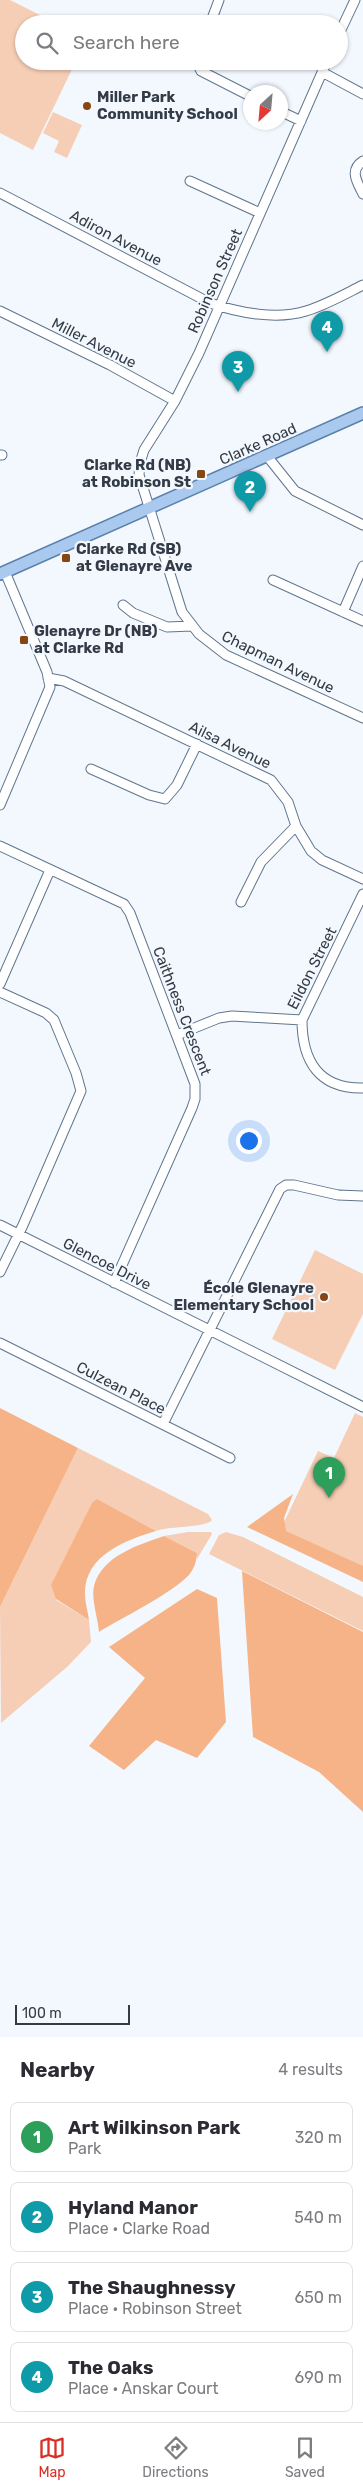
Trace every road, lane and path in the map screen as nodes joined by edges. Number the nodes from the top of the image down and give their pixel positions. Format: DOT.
graph roads {
  1 [pos="219,0"];
  2 [pos="355,0"];
  3 [pos="213,15"];
  4 [pos="348,15"];
  5 [pos="200,70"];
  6 [pos="322,72"];
  7 [pos="243,92"];
  8 [pos="363,94"];
  9 [pos="288,115"];
  10 [pos="301,121"];
  11 [pos="363,161"];
  12 [pos="190,181"];
  13 [pos="0,193"];
  14 [pos="363,194"];
  15 [pos="260,213"];
  16 [pos="363,285"];
  17 [pos="219,306"];
  18 [pos="0,311"];
  19 [pos="174,401"];
  20 [pos="363,413"];
  21 [pos="267,456"];
  22 [pos="149,510"];
  23 [pos="363,524"];
  24 [pos="363,566"];
  25 [pos="2,573"];
  26 [pos="273,580"];
  27 [pos="124,605"];
  28 [pos="343,612"];
  29 [pos="363,621"];
  30 [pos="192,626"];
  31 [pos="48,678"];
  32 [pos="363,718"];
  33 [pos="197,744"];
  34 [pos="91,769"];
  35 [pos="0,805"];
  36 [pos="296,826"];
  37 [pos="0,846"];
  38 [pos="50,870"];
  39 [pos="363,879"];
  40 [pos="363,894"];
  41 [pos="240,902"];
  42 [pos="0,984"];
  43 [pos="0,992"];
  44 [pos="302,1020"];
  45 [pos="177,1035"];
  46 [pos="363,1088"];
  47 [pos="363,1196"];
  48 [pos="0,1225"];
  49 [pos="18,1234"];
  50 [pos="0,1272"];
  51 [pos="114,1282"];
  52 [pos="210,1331"];
  53 [pos="0,1343"];
  54 [pos="363,1407"];
  55 [pos="163,1424"];
  56 [pos="230,1458"];
  1 -- 3 [label="street"];
  2 -- 4 [label="street"];
  5 -- 7 [label="street"];
  6 -- 8 [label="street"];
  6 -- 10 [label="street, Robinson Street"];
  9 -- 10 [label="street"];
  10 -- 15 [label="street, Robinson Street"];
  11 -- 14 [label="street"];
  12 -- 15 [label="street"];
  13 -- 17 [label="street, Adiron Avenue"];
  15 -- 17 [label="street, Robinson Street"];
  16 -- 17 [label="street, Adiron Avenue"];
  17 -- 19 [label="street, Robinson Street"];
  18 -- 19 [label="street, Miller Avenue"];
  19 -- 22 [label="street, Robinson Street"];
  20 -- 21 [label="main road, Clarke Road"];
  21 -- 22 [label="main road, Clarke Road"];
  21 -- 23 [label="street"];
  22 -- 25 [label="main road, Clarke Road"];
  22 -- 30 [label="street, Chapman Avenue"];
  24 -- 28 [label="street"];
  25 -- 31 [label="street"];
  26 -- 28 [label="street"];
  27 -- 30 [label="street"];
  28 -- 29 [label="street"];
  30 -- 32 [label="street, Chapman Avenue"];
  31 -- 33 [label="street, Ailsa Avenue"];
  31 -- 35 [label="street"];
  33 -- 34 [label="street"];
  33 -- 36 [label="street, Ailsa Avenue"];
  36 -- 39 [label="street, Ailsa Avenue"];
  36 -- 41 [label="street"];
  37 -- 38 [label="street, Caithness Crescent"];
  38 -- 42 [label="street"];
  38 -- 45 [label="street, Caithness Crescent"];
  40 -- 44 [label="street, Eildon Street"];
  43 -- 49 [label="street"];
  44 -- 45 [label="street, Eildon Street"];
  44 -- 46 [label="street"];
  45 -- 51 [label="street, Caithness Crescent"];
  47 -- 52 [label="street"];
  48 -- 49 [label="street, Glencoe Drive"];
  49 -- 50 [label="street"];
  49 -- 51 [label="street, Glencoe Drive"];
  51 -- 52 [label="street, Glencoe Drive"];
  52 -- 54 [label="street, Glencoe Drive"];
  52 -- 55 [label="street"];
  53 -- 55 [label="street, Culzean Place"];
  55 -- 56 [label="street, Culzean Place"];
}
